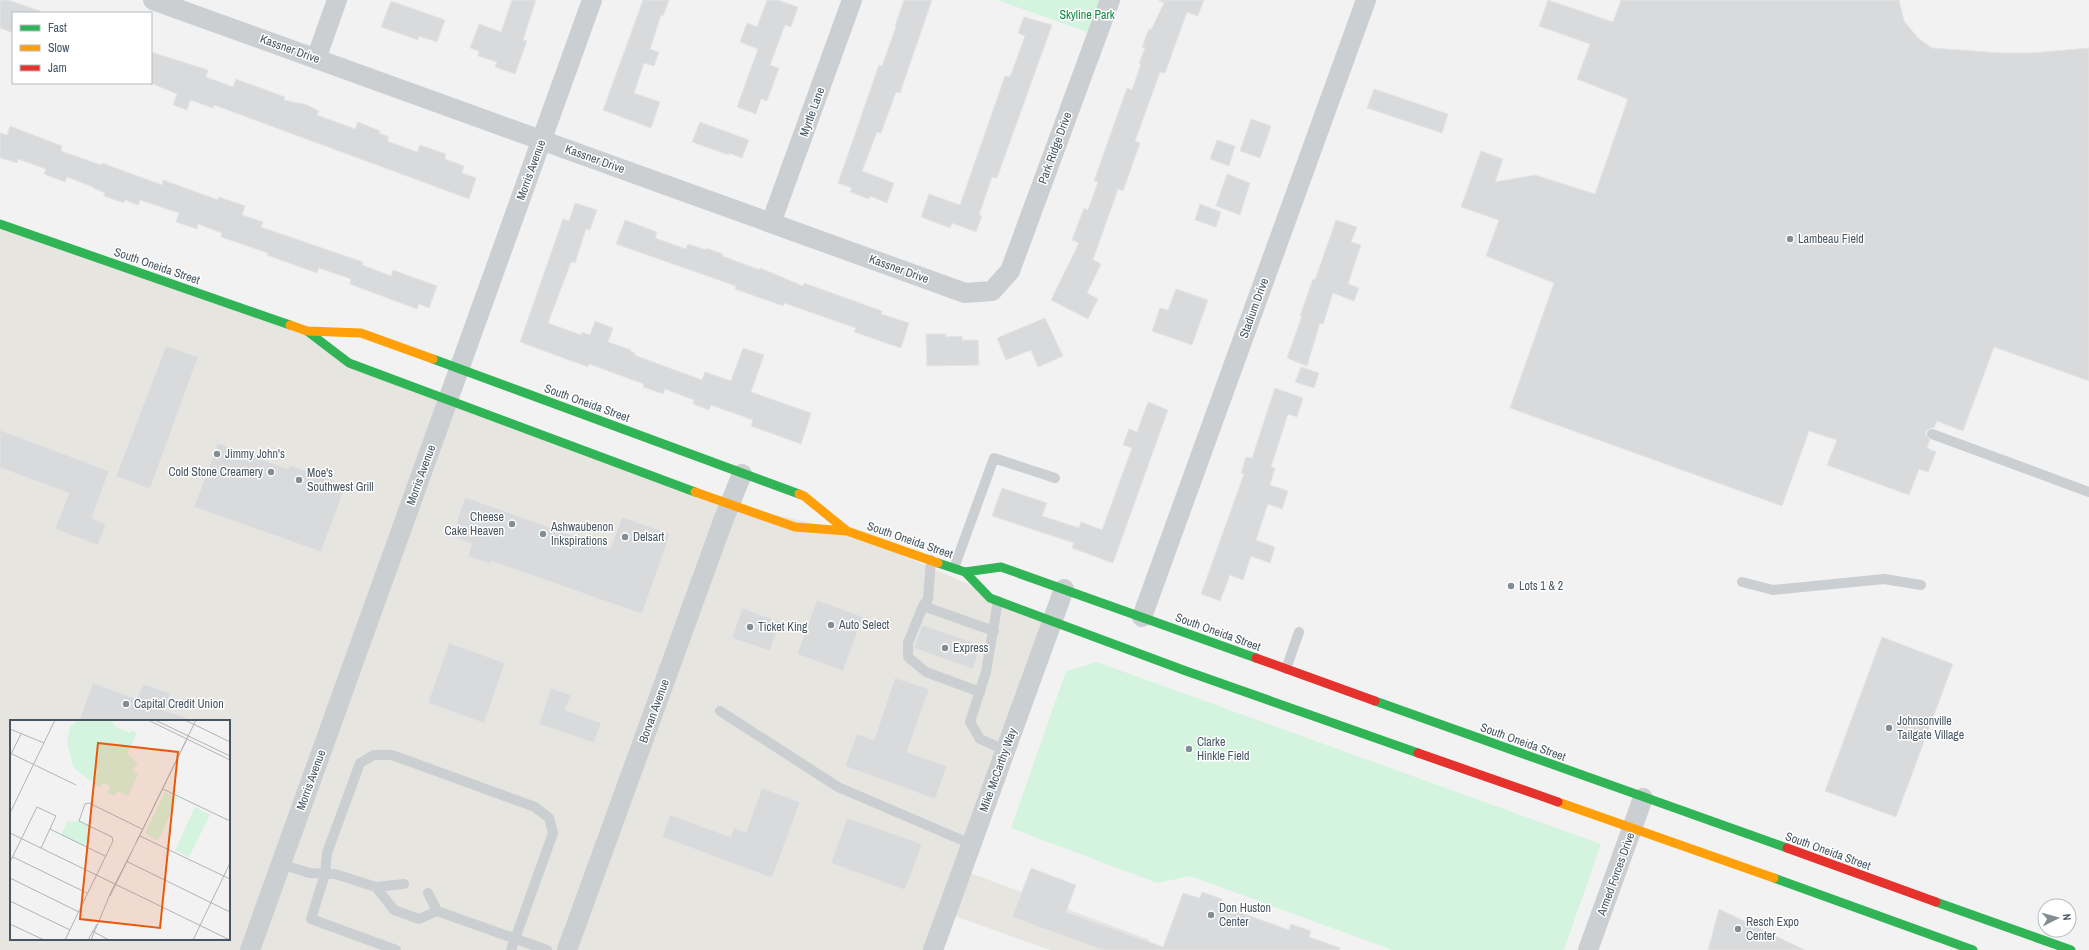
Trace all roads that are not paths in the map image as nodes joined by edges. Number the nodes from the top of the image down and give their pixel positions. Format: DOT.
graph roads {
  1 [pos="153,0"];
  2 [pos="337,0"];
  3 [pos="592,0"];
  4 [pos="852,0"];
  5 [pos="1110,0"];
  6 [pos="1366,0"];
  7 [pos="316,59"];
  8 [pos="542,140"];
  9 [pos="771,223"];
  10 [pos="0,224"];
  11 [pos="992,291"];
  12 [pos="307,331"];
  13 [pos="459,369"];
  14 [pos="448,401"];
  15 [pos="1932,434"];
  16 [pos="742,474"];
  17 [pos="1055,478"];
  18 [pos="2089,492"];
  19 [pos="730,505"];
  20 [pos="847,531"];
  21 [pos="932,560"];
  22 [pos="954,568"];
  23 [pos="965,572"];
  24 [pos="1742,582"];
  25 [pos="1921,585"];
  26 [pos="1064,589"];
  27 [pos="998,601"];
  28 [pos="923,606"];
  29 [pos="1142,617"];
  30 [pos="1053,621"];
  31 [pos="994,631"];
  32 [pos="1299,632"];
  33 [pos="1286,669"];
  34 [pos="980,692"];
  35 [pos="720,711"];
  36 [pos="1005,750"];
  37 [pos="1643,798"];
  38 [pos="1632,828"];
  39 [pos="971,844"];
  40 [pos="281,864"];
  41 [pos="325,874"];
  42 [pos="404,884"];
  43 [pos="376,887"];
  44 [pos="428,893"];
  45 [pos="437,911"];
  46 [pos="516,939"];
  47 [pos="250,950"];
  48 [pos="396,950"];
  49 [pos="511,950"];
  50 [pos="547,950"];
  51 [pos="567,950"];
  52 [pos="933,950"];
  53 [pos="1588,950"];
  54 [pos="1973,950"];
  55 [pos="2071,950"];
  1 -- 7 [label="street, Kassner Drive"];
  2 -- 7 [label="street"];
  3 -- 8 [label="street, Morris Avenue"];
  4 -- 9 [label="street, Myrtle Lane"];
  5 -- 11 [label="street, Park Ridge Drive"];
  6 -- 29 [label="street, Stadium Drive"];
  7 -- 8 [label="street, Kassner Drive"];
  8 -- 9 [label="street, Kassner Drive"];
  8 -- 13 [label="street, Morris Avenue"];
  9 -- 11 [label="street, Kassner Drive"];
  10 -- 12 [label="street, South Oneida Street"];
  12 -- 13 [label="street, South Oneida Street"];
  12 -- 14 [label="street, South Oneida Street"];
  13 -- 14 [label="street, Morris Avenue"];
  13 -- 16 [label="street, South Oneida Street"];
  14 -- 19 [label="street, South Oneida Street"];
  14 -- 40 [label="street, Morris Avenue"];
  15 -- 18 [label="lane"];
  16 -- 19 [label="street, Borvan Avenue"];
  16 -- 20 [label="street, South Oneida Street"];
  17 -- 22 [label="lane"];
  19 -- 20 [label="street, South Oneida Street"];
  19 -- 51 [label="street, Borvan Avenue"];
  20 -- 21 [label="street, South Oneida Street"];
  21 -- 22 [label="street, South Oneida Street"];
  21 -- 28 [label="lane"];
  22 -- 23 [label="street, South Oneida Street"];
  23 -- 26 [label="street, South Oneida Street"];
  23 -- 27 [label="street, South Oneida Street"];
  24 -- 25 [label="lane"];
  26 -- 29 [label="street, South Oneida Street"];
  26 -- 30 [label="street, Mike McCarthy Way"];
  27 -- 30 [label="street, South Oneida Street"];
  27 -- 31 [label="lane"];
  28 -- 31 [label="lane"];
  28 -- 34 [label="lane"];
  29 -- 33 [label="street, South Oneida Street"];
  30 -- 36 [label="street, Mike McCarthy Way"];
  30 -- 38 [label="street, South Oneida Street"];
  31 -- 34 [label="lane"];
  32 -- 33 [label="lane"];
  33 -- 37 [label="street, South Oneida Street"];
  34 -- 36 [label="lane"];
  35 -- 39 [label="lane"];
  36 -- 39 [label="street, Mike McCarthy Way"];
  37 -- 38 [label="street, Armed Forces Drive"];
  37 -- 55 [label="street, South Oneida Street"];
  38 -- 53 [label="street, Armed Forces Drive"];
  38 -- 54 [label="street, South Oneida Street"];
  39 -- 52 [label="street, Mike McCarthy Way"];
  40 -- 41 [label="lane"];
  40 -- 47 [label="street, Morris Avenue"];
  41 -- 43 [label="lane"];
  41 -- 46 [label="lane"];
  41 -- 48 [label="lane"];
  42 -- 43 [label="lane"];
  43 -- 45 [label="lane"];
  44 -- 45 [label="lane"];
  45 -- 46 [label="lane"];
  46 -- 49 [label="lane"];
  46 -- 50 [label="lane"];
}
